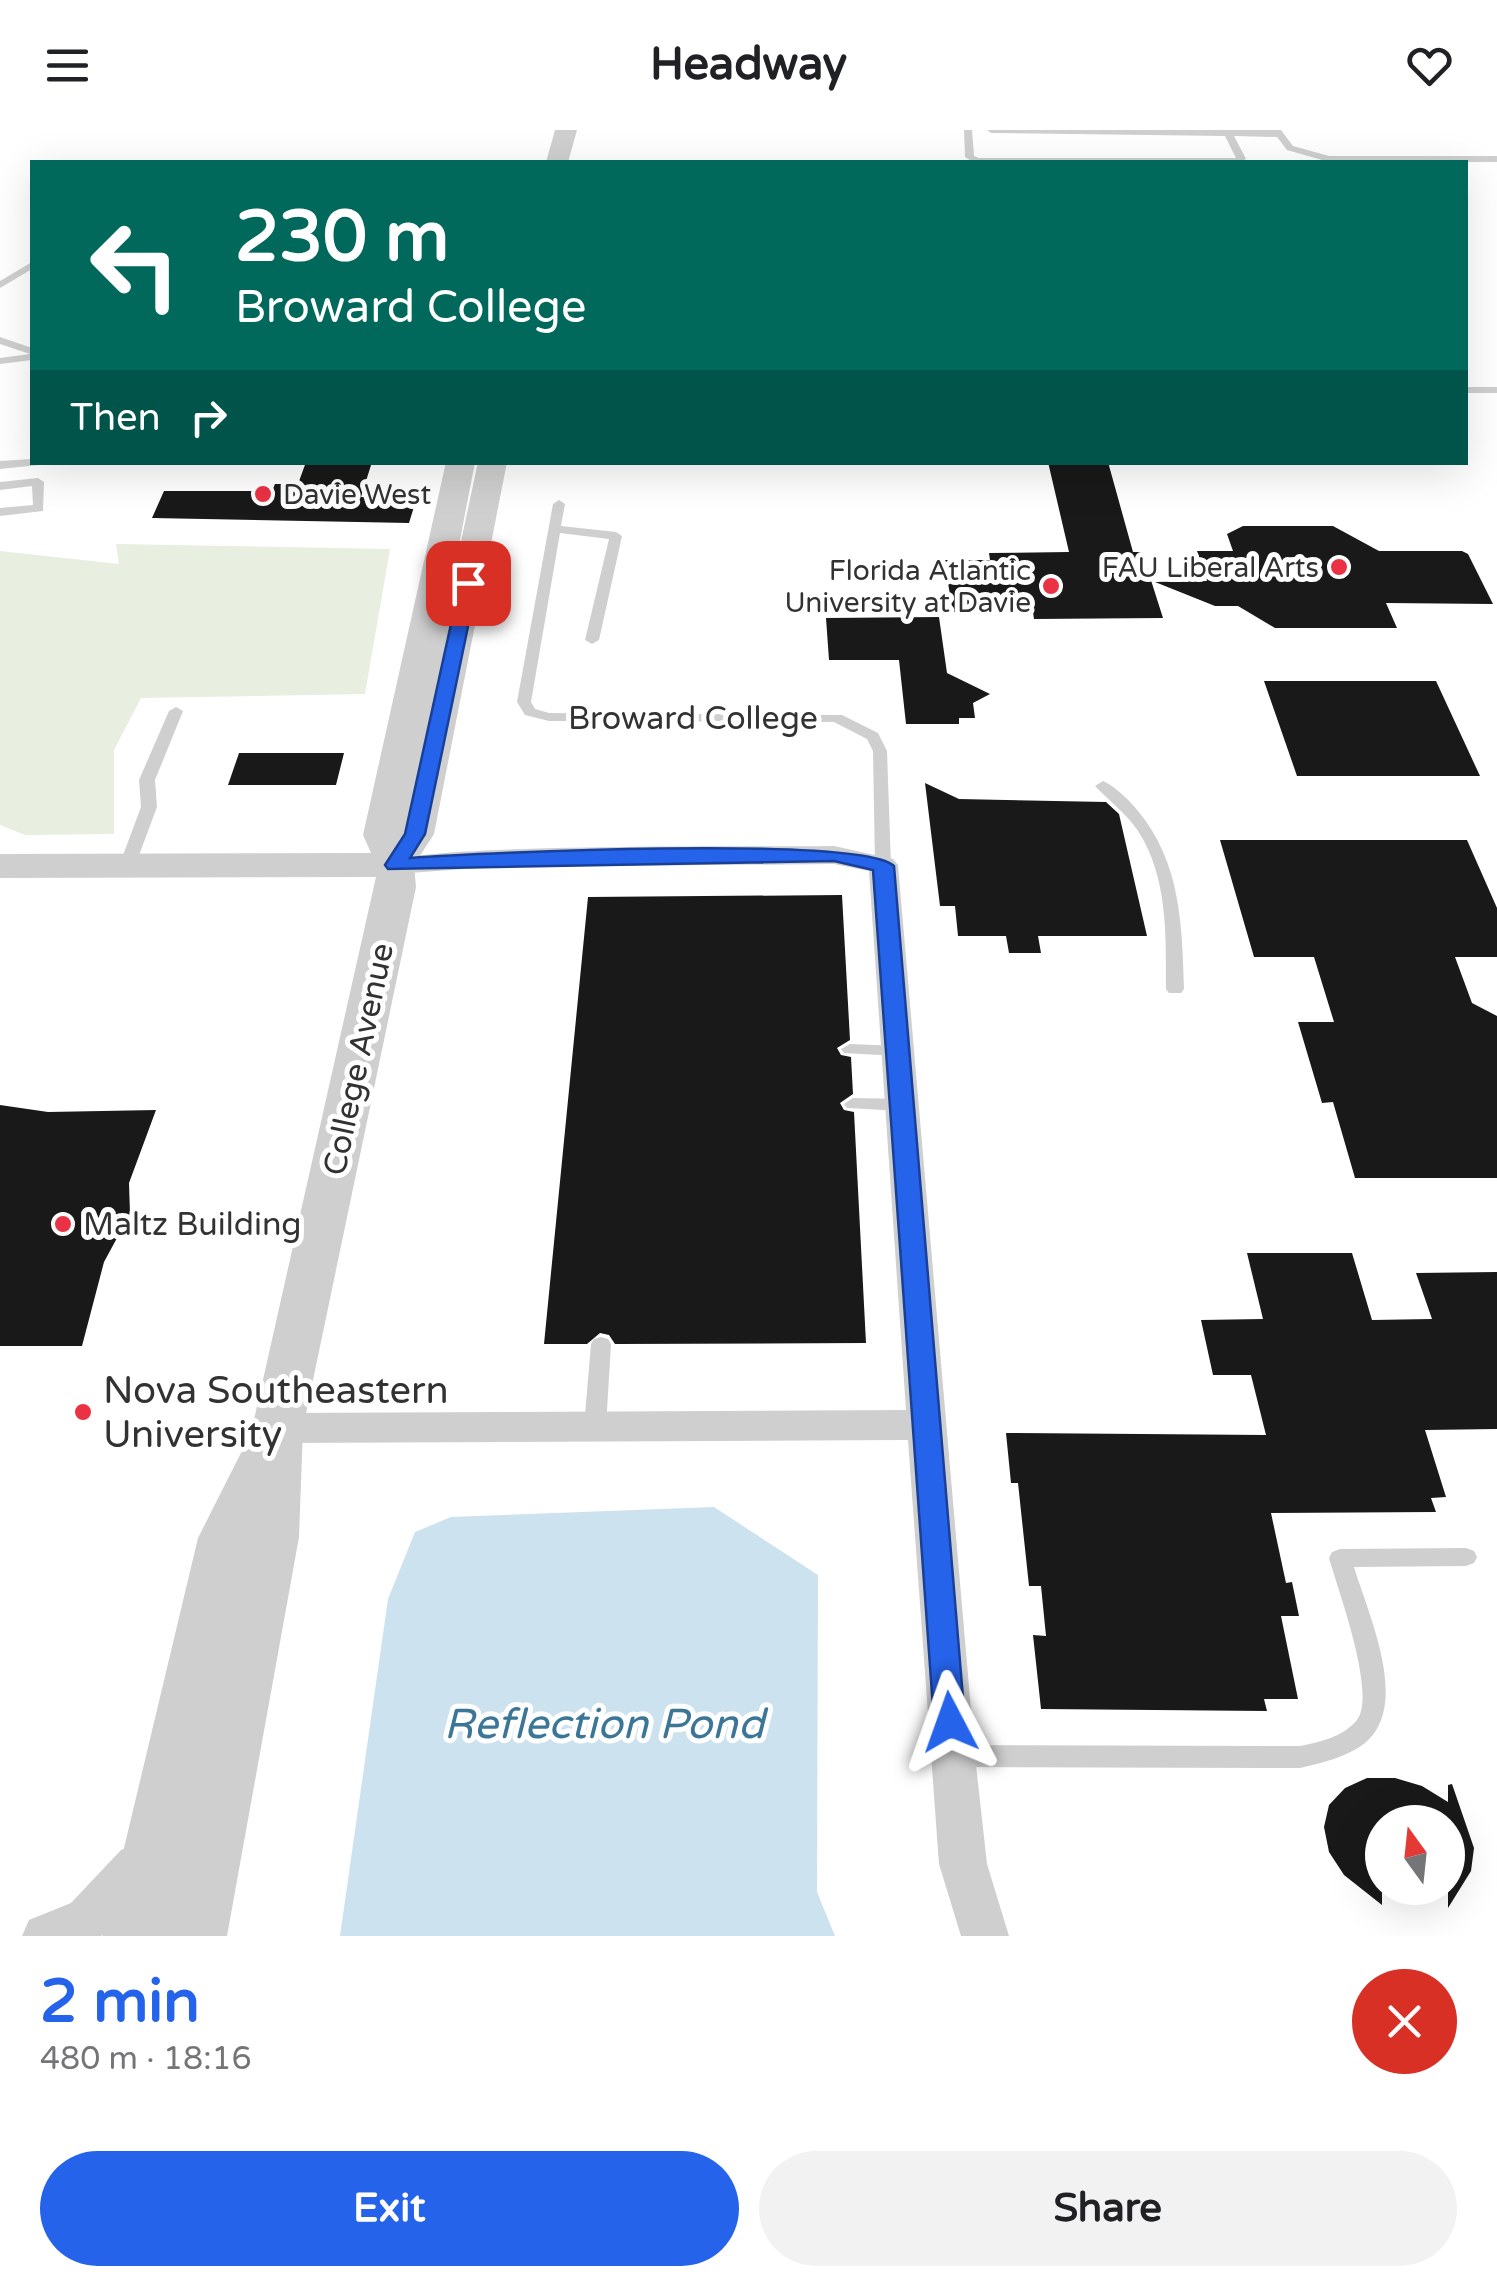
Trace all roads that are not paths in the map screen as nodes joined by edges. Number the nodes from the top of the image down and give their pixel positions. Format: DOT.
graph roads {
  1 [pos="566,130"];
  2 [pos="968,130"];
  3 [pos="992,130"];
  4 [pos="1278,132"];
  5 [pos="1064,134"];
  6 [pos="1230,134"];
  7 [pos="1497,159"];
  8 [pos="558,160"];
  9 [pos="975,160"];
  10 [pos="1066,160"];
  11 [pos="1238,160"];
  12 [pos="30,266"];
  13 [pos="0,285"];
  14 [pos="0,340"];
  15 [pos="30,353"];
  16 [pos="30,354"];
  17 [pos="0,361"];
  18 [pos="1468,390"];
  19 [pos="1497,390"];
  20 [pos="30,453"];
  21 [pos="0,454"];
  22 [pos="30,462"];
  23 [pos="460,465"];
  24 [pos="493,465"];
  25 [pos="0,466"];
  26 [pos="0,486"];
  27 [pos="559,504"];
  28 [pos="0,512"];
  29 [pos="555,530"];
  30 [pos="592,640"];
  31 [pos="176,711"];
  32 [pos="1102,786"];
  33 [pos="395,865"];
  34 [pos="0,866"];
  35 [pos="127,866"];
  36 [pos="884,873"];
  37 [pos="1175,989"];
  38 [pos="850,1049"];
  39 [pos="898,1051"];
  40 [pos="853,1104"];
  41 [pos="903,1105"];
  42 [pos="601,1344"];
  43 [pos="928,1425"];
  44 [pos="596,1427"];
  45 [pos="278,1428"];
  46 [pos="1466,1557"];
  47 [pos="952,1756"];
  48 [pos="156,1841"];
  49 [pos="46,1936"];
  50 [pos="134,1936"];
  51 [pos="195,1936"];
  52 [pos="986,1936"];
  1 -- 8 [label="street"];
  2 -- 9 [label="lane"];
  3 -- 5 [label="lane"];
  4 -- 6 [label="lane"];
  4 -- 7 [label="lane"];
  5 -- 6 [label="lane"];
  5 -- 10 [label="lane"];
  6 -- 11 [label="lane"];
  12 -- 13 [label="lane"];
  14 -- 15 [label="lane"];
  16 -- 17 [label="lane"];
  18 -- 19 [label="lane"];
  20 -- 21 [label="lane"];
  22 -- 25 [label="lane"];
  23 -- 33 [label="street, College Avenue"];
  24 -- 33 [label="street, College Avenue"];
  26 -- 28 [label="lane"];
  27 -- 29 [label="lane, Broward College"];
  29 -- 30 [label="lane"];
  29 -- 36 [label="lane, Broward College"];
  31 -- 35 [label="lane"];
  32 -- 37 [label="lane"];
  33 -- 35 [label="street"];
  33 -- 36 [label="street"];
  33 -- 45 [label="street, College Avenue"];
  34 -- 35 [label="street"];
  36 -- 39 [label="street, Broward College"];
  38 -- 39 [label="lane"];
  39 -- 41 [label="street, Broward College"];
  40 -- 41 [label="lane"];
  41 -- 43 [label="street, Broward College"];
  42 -- 44 [label="lane"];
  43 -- 44 [label="street"];
  43 -- 47 [label="street, Broward College"];
  44 -- 45 [label="street"];
  45 -- 48 [label="street, College Avenue"];
  45 -- 51 [label="street, College Avenue"];
  46 -- 47 [label="lane"];
  47 -- 52 [label="street, Broward College"];
  48 -- 49 [label="street"];
  48 -- 50 [label="street, College Avenue"];
}
